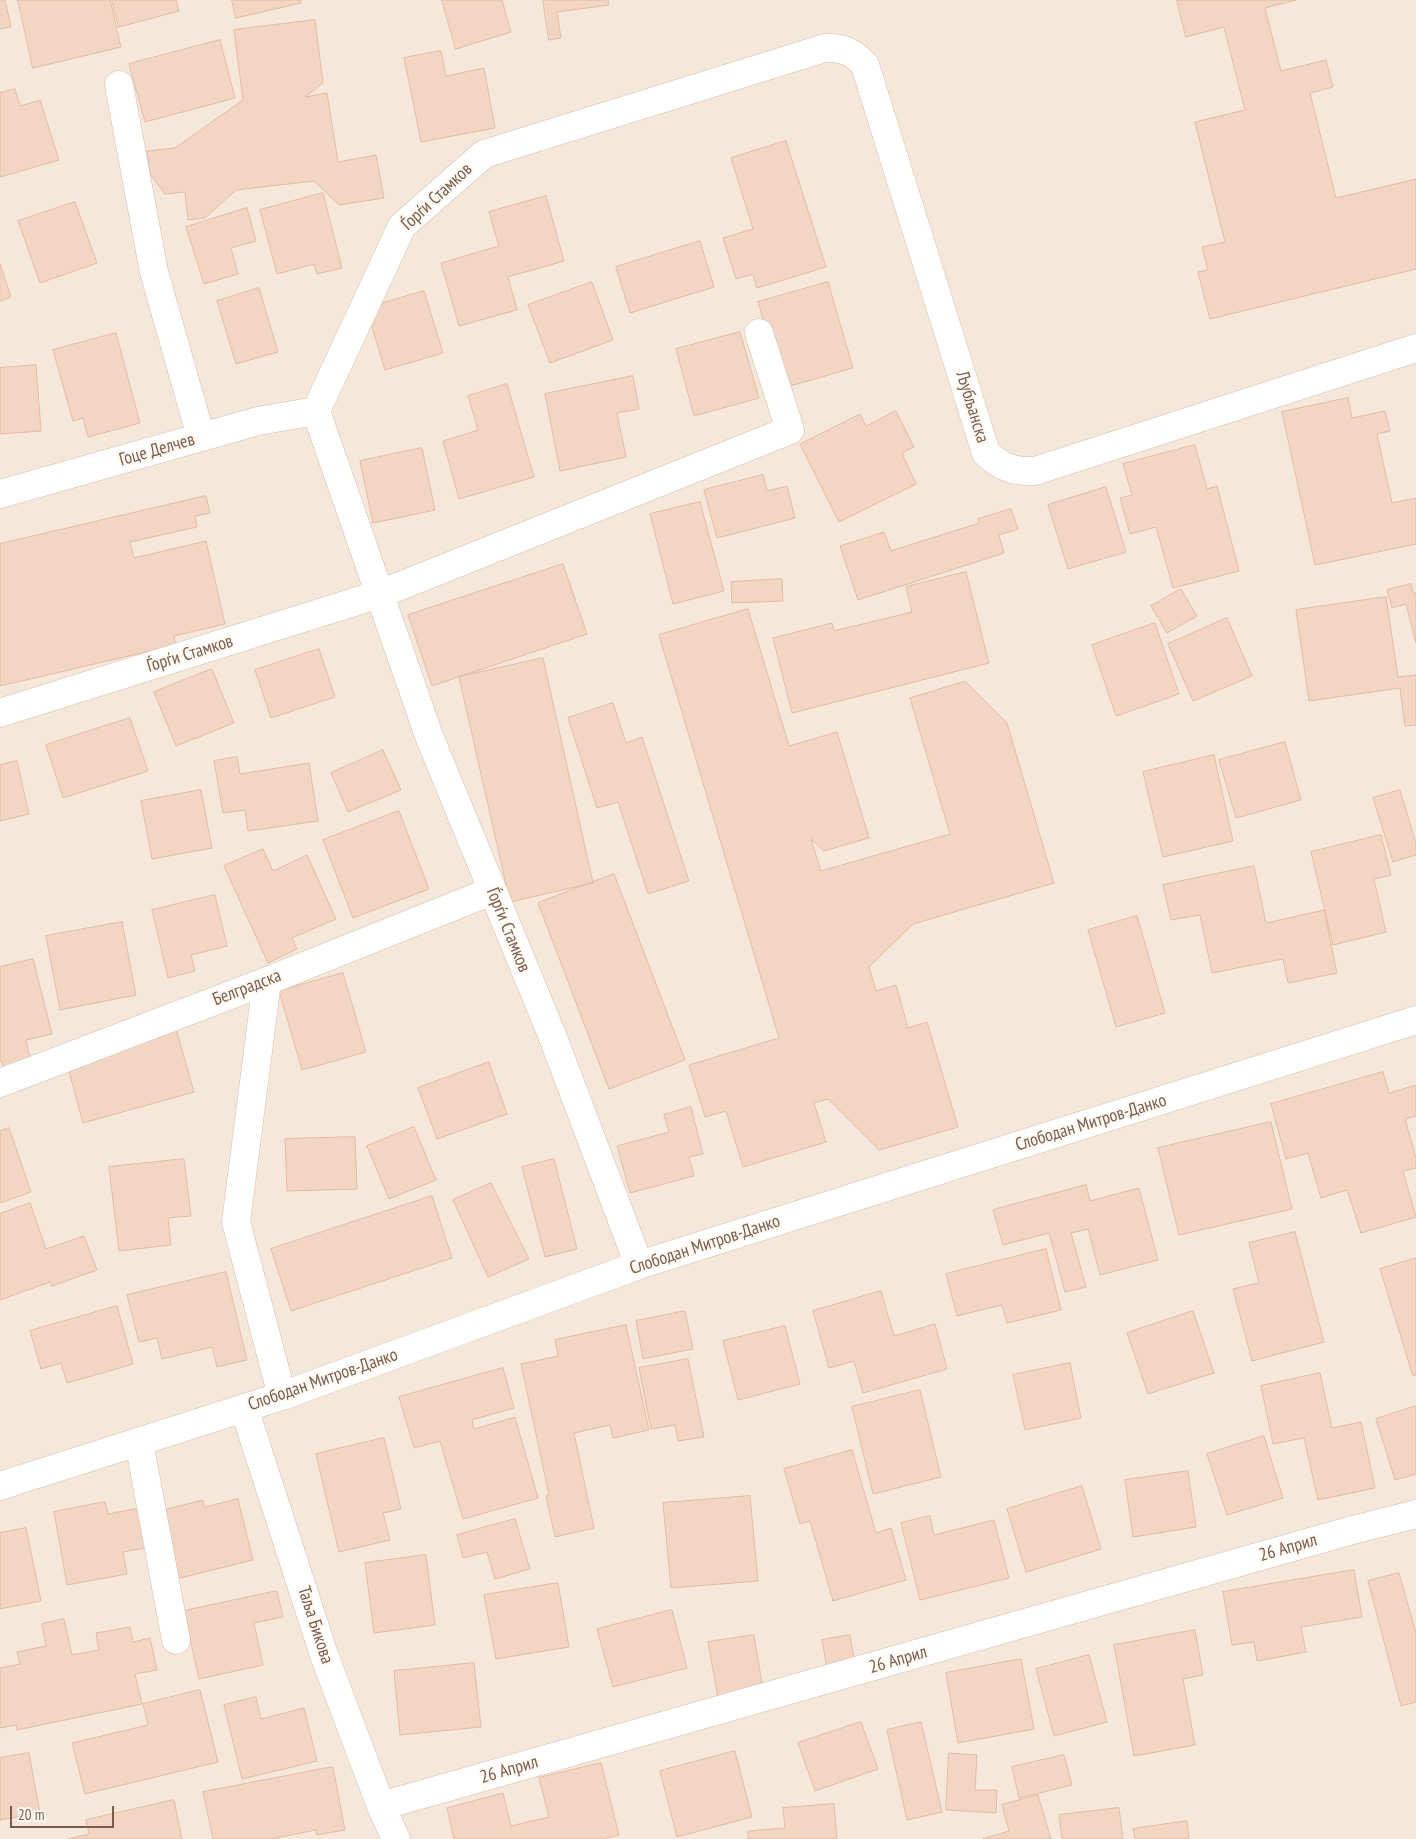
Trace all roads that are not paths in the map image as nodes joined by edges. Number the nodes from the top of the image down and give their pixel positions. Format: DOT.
graph roads {
  1 [pos="846,50"];
  2 [pos="119,85"];
  3 [pos="759,333"];
  4 [pos="1416,348"];
  5 [pos="316,411"];
  6 [pos="201,437"];
  7 [pos="0,494"];
  8 [pos="380,594"];
  9 [pos="0,713"];
  10 [pos="492,891"];
  11 [pos="267,980"];
  12 [pos="1416,1020"];
  13 [pos="0,1083"];
  14 [pos="639,1265"];
  15 [pos="282,1396"];
  16 [pos="244,1408"];
  17 [pos="140,1442"];
  18 [pos="0,1486"];
  19 [pos="1416,1514"];
  20 [pos="176,1640"];
  21 [pos="381,1806"];
  22 [pos="396,1839"];
  1 -- 4 [label="street, Љубљанска"];
  1 -- 5 [label="street, Ѓорѓи Стамков"];
  2 -- 6 [label="street"];
  3 -- 8 [label="street, Ѓорѓи Стамков"];
  5 -- 6 [label="street, Гоце Делчев"];
  5 -- 8 [label="street, Ѓорѓи Стамков"];
  6 -- 7 [label="street, Гоце Делчев"];
  8 -- 9 [label="street, Ѓорѓи Стамков"];
  8 -- 10 [label="street, Ѓорѓи Стамков"];
  10 -- 11 [label="street, Белградска"];
  10 -- 14 [label="street, Ѓорѓи Стамков"];
  11 -- 13 [label="street, Белградска"];
  11 -- 15 [label="street"];
  12 -- 14 [label="street, Слободан Митров-Данко"];
  14 -- 15 [label="street, Слободан Митров-Данко"];
  15 -- 16 [label="street, Слободан Митров-Данко"];
  16 -- 17 [label="street, Слободан Митров-Данко"];
  16 -- 21 [label="street, Таља Бикова"];
  17 -- 18 [label="street, Слободан Митров-Данко"];
  17 -- 20 [label="street"];
  19 -- 21 [label="street, 26 Април"];
  21 -- 22 [label="street, Таља Бикова"];
}
